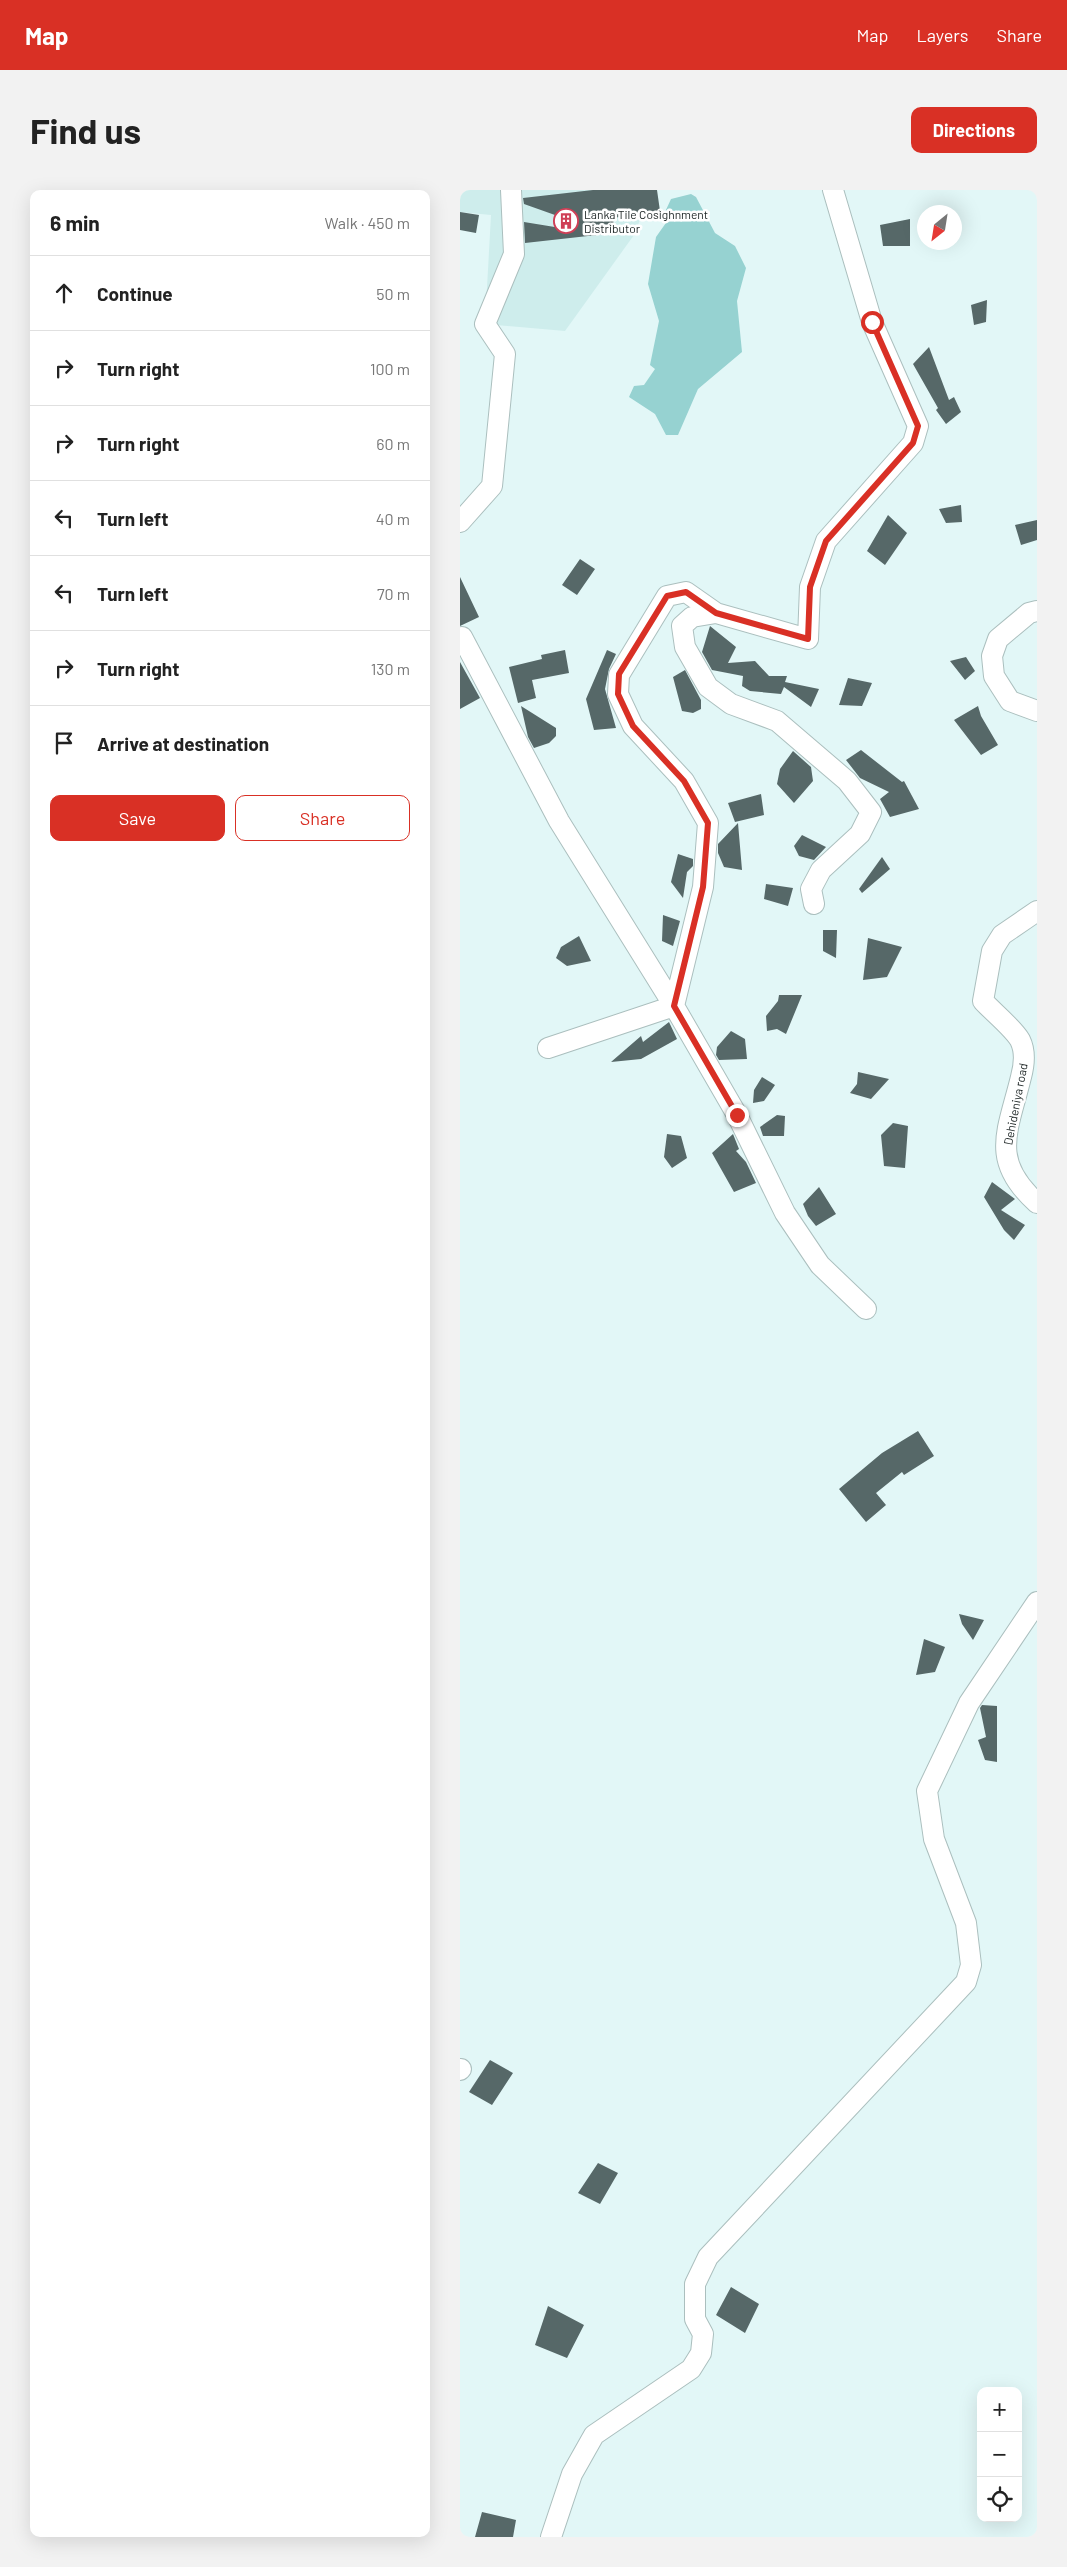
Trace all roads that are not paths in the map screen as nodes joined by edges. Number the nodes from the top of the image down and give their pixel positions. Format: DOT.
graph roads {
  1 [pos="511,190"];
  2 [pos="833,190"];
  3 [pos="460,522"];
  4 [pos="1037,611"];
  5 [pos="716,613"];
  6 [pos="462,637"];
  7 [pos="1037,711"];
  8 [pos="814,904"];
  9 [pos="1037,911"];
  10 [pos="674,1006"];
  11 [pos="548,1048"];
  12 [pos="1037,1203"];
  13 [pos="866,1309"];
  14 [pos="1037,1602"];
  15 [pos="551,2537"];
  1 -- 3 [label="street"];
  2 -- 5 [label="street"];
  4 -- 7 [label="street"];
  5 -- 8 [label="street"];
  5 -- 10 [label="street"];
  6 -- 10 [label="street"];
  9 -- 12 [label="street, Dehideniya road"];
  10 -- 11 [label="street"];
  10 -- 13 [label="street"];
  14 -- 15 [label="street"];
}
